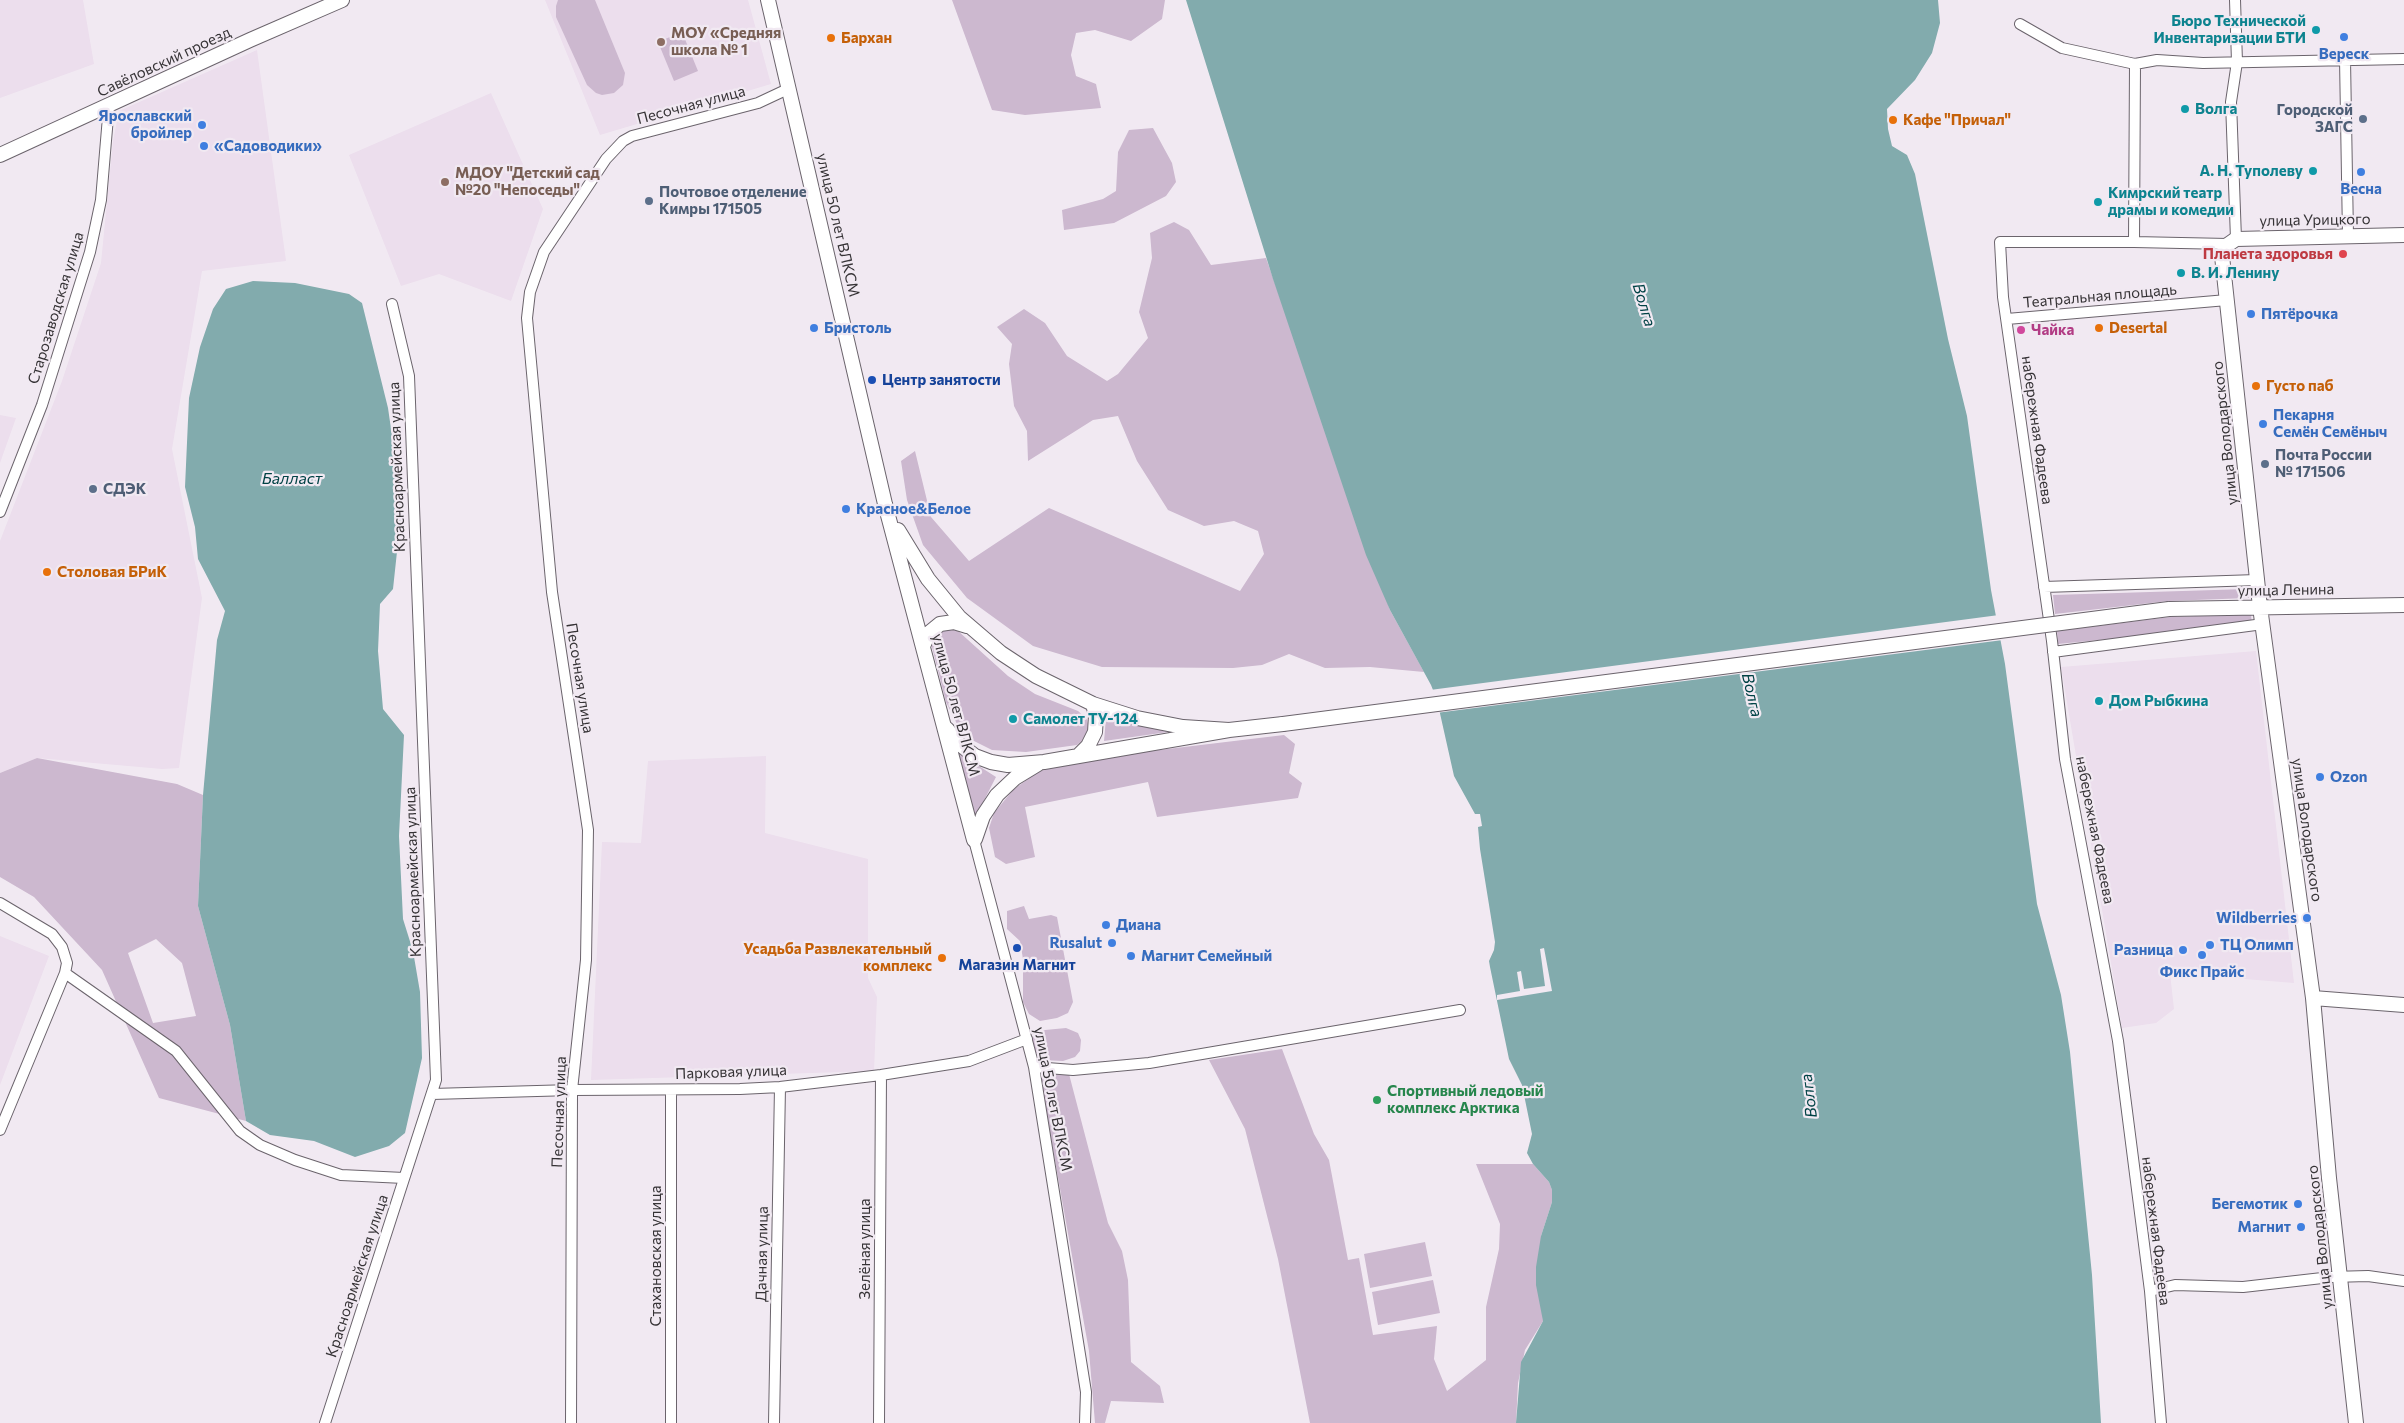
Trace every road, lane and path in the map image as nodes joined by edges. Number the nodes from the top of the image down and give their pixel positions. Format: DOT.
graph roads {
  1 [pos="342,0"];
  2 [pos="768,0"];
  3 [pos="2235,0"];
  4 [pos="2020,24"];
  5 [pos="2345,59"];
  6 [pos="2404,59"];
  7 [pos="2238,62"];
  8 [pos="2135,64"];
  9 [pos="790,88"];
  10 [pos="109,105"];
  11 [pos="0,155"];
  12 [pos="2404,235"];
  13 [pos="2348,236"];
  14 [pos="2232,241"];
  15 [pos="2134,242"];
  16 [pos="2227,300"];
  17 [pos="392,304"];
  18 [pos="2007,319"];
  19 [pos="885,504"];
  20 [pos="0,512"];
  21 [pos="2257,580"];
  22 [pos="2044,587"];
  23 [pos="2404,604"];
  24 [pos="2260,607"];
  25 [pos="2263,624"];
  26 [pos="968,626"];
  27 [pos="923,646"];
  28 [pos="2053,652"];
  29 [pos="1093,704"];
  30 [pos="943,721"];
  31 [pos="1229,730"];
  32 [pos="1079,755"];
  33 [pos="1044,762"];
  34 [pos="974,840"];
  35 [pos="0,903"];
  36 [pos="65,973"];
  37 [pos="2313,998"];
  38 [pos="2404,1005"];
  39 [pos="1460,1010"];
  40 [pos="1027,1039"];
  41 [pos="1034,1066"];
  42 [pos="881,1075"];
  43 [pos="780,1086"];
  44 [pos="572,1090"];
  45 [pos="671,1090"];
  46 [pos="432,1094"];
  47 [pos="0,1130"];
  48 [pos="404,1178"];
  49 [pos="2340,1277"];
  50 [pos="2404,1281"];
  51 [pos="2150,1291"];
  52 [pos="325,1423"];
  53 [pos="571,1423"];
  54 [pos="671,1423"];
  55 [pos="774,1423"];
  56 [pos="880,1423"];
  57 [pos="1085,1423"];
  58 [pos="2160,1423"];
  59 [pos="2356,1423"];
  1 -- 10 [label="main road, Савёловский проезд"];
  2 -- 9 [label="main road, улица 50 лет ВЛКСМ"];
  3 -- 7 [label="street, улица Володарского"];
  4 -- 8 [label="street"];
  5 -- 6 [label="street"];
  5 -- 7 [label="street"];
  5 -- 13 [label="street"];
  7 -- 8 [label="street"];
  7 -- 14 [label="street, улица Володарского"];
  8 -- 15 [label="street"];
  9 -- 19 [label="main road, улица 50 лет ВЛКСМ"];
  9 -- 44 [label="street, Песочная улица"];
  10 -- 11 [label="main road, Савёловский проезд"];
  10 -- 20 [label="street, Старозаводская улица"];
  12 -- 13 [label="main road, улица Урицкого"];
  13 -- 14 [label="main road, улица Урицкого"];
  14 -- 15 [label="street"];
  14 -- 16 [label="main road, улица Володарского"];
  15 -- 18 [label="street, набережная Фадеева"];
  16 -- 18 [label="street, Театральная площадь"];
  16 -- 21 [label="main road, улица Володарского"];
  17 -- 46 [label="street, Красноармейская улица"];
  18 -- 22 [label="street, набережная Фадеева"];
  19 -- 26 [label="main road"];
  19 -- 27 [label="main road, улица 50 лет ВЛКСМ"];
  21 -- 22 [label="street"];
  21 -- 24 [label="main road, улица Володарского"];
  22 -- 28 [label="street, набережная Фадеева"];
  23 -- 24 [label="main road, улица Ленина"];
  24 -- 25 [label="main road, улица Володарского"];
  24 -- 31 [label="main road, улица Ленина, bridge"];
  25 -- 28 [label="street"];
  25 -- 37 [label="main road, улица Володарского"];
  26 -- 27 [label="main road"];
  26 -- 29 [label="main road"];
  27 -- 30 [label="main road, улица 50 лет ВЛКСМ"];
  28 -- 51 [label="street, набережная Фадеева"];
  29 -- 31 [label="main road"];
  29 -- 32 [label="main road"];
  30 -- 33 [label="main road"];
  30 -- 34 [label="main road, улица 50 лет ВЛКСМ"];
  31 -- 32 [label="main road"];
  32 -- 33 [label="main road"];
  33 -- 34 [label="main road"];
  34 -- 40 [label="street, улица 50 лет ВЛКСМ"];
  35 -- 36 [label="street"];
  36 -- 47 [label="street"];
  36 -- 48 [label="street"];
  37 -- 38 [label="main road"];
  37 -- 49 [label="main road, улица Володарского"];
  39 -- 41 [label="street"];
  40 -- 41 [label="street, улица 50 лет ВЛКСМ"];
  40 -- 42 [label="street, Парковая улица"];
  41 -- 57 [label="street, улица 50 лет ВЛКСМ"];
  42 -- 43 [label="street, Парковая улица"];
  42 -- 56 [label="street, Зелёная улица"];
  43 -- 45 [label="street, Парковая улица"];
  43 -- 55 [label="street, Дачная улица"];
  44 -- 45 [label="street, Парковая улица"];
  44 -- 46 [label="street, Парковая улица"];
  44 -- 53 [label="street, Песочная улица"];
  45 -- 54 [label="street, Стахановская улица"];
  46 -- 48 [label="street, Красноармейская улица"];
  48 -- 52 [label="street, Красноармейская улица"];
  49 -- 50 [label="street"];
  49 -- 51 [label="street"];
  49 -- 59 [label="main road, улица Володарского"];
  51 -- 58 [label="street, набережная Фадеева"];
}
